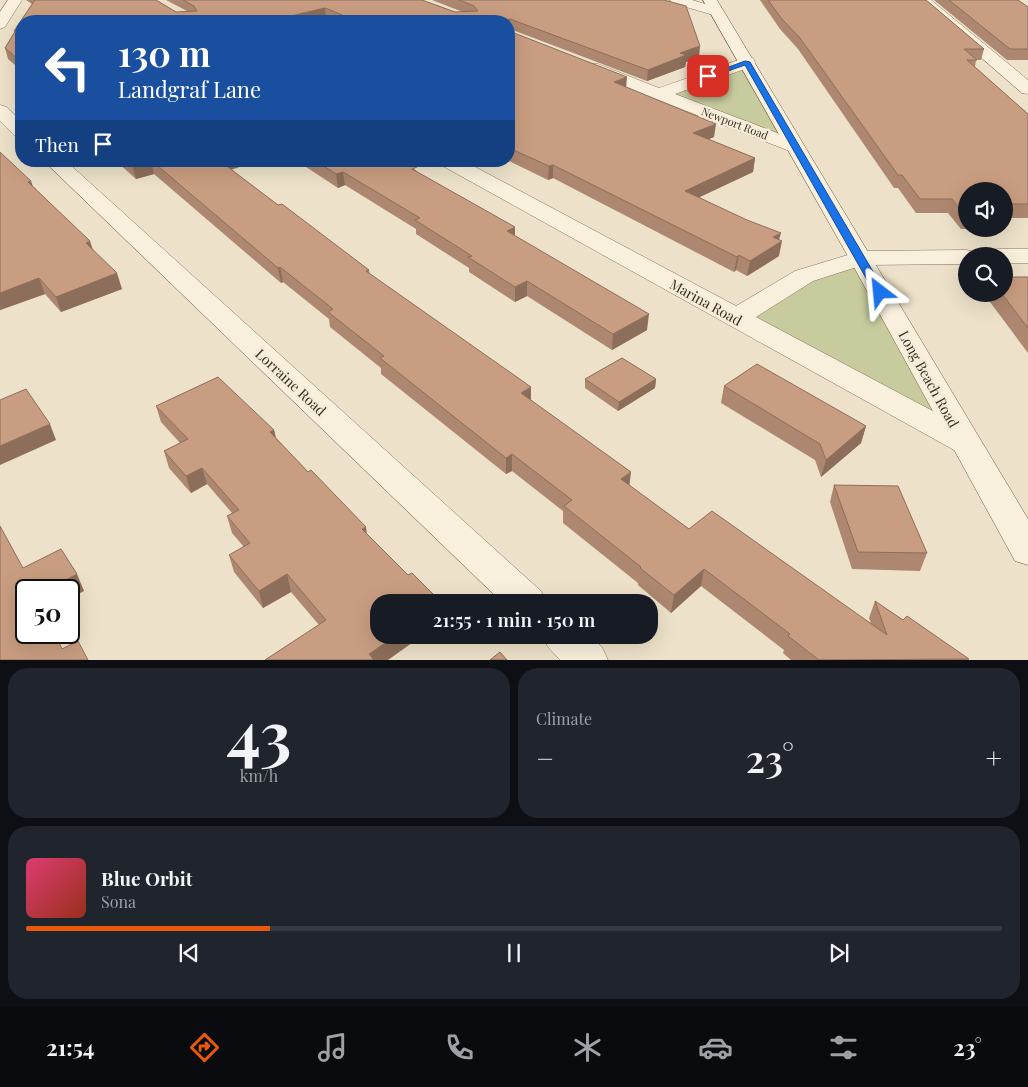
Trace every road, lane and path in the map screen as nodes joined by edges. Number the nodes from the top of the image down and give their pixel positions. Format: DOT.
graph roads {
  1 [pos="16,0"];
  2 [pos="678,0"];
  3 [pos="922,0"];
  4 [pos="713,6"];
  5 [pos="0,24"];
  6 [pos="574,61"];
  7 [pos="747,62"];
  8 [pos="1028,89"];
  9 [pos="658,94"];
  10 [pos="0,111"];
  11 [pos="15,125"];
  12 [pos="794,146"];
  13 [pos="60,167"];
  14 [pos="459,167"];
  15 [pos="1013,256"];
  16 [pos="1028,256"];
  17 [pos="958,257"];
  18 [pos="861,258"];
  19 [pos="735,318"];
  20 [pos="965,442"];
  21 [pos="1028,551"];
  22 [pos="518,594"];
  23 [pos="571,644"];
  24 [pos="588,660"];
  1 -- 5 [label="street"];
  2 -- 4 [label="street"];
  3 -- 8 [label="street"];
  4 -- 7 [label="street, Long Beach Road"];
  6 -- 9 [label="street, Newport Road"];
  7 -- 9 [label="street"];
  7 -- 12 [label="street, Long Beach Road"];
  9 -- 12 [label="street, Newport Road"];
  10 -- 11 [label="street"];
  12 -- 18 [label="street, Long Beach Road"];
  13 -- 22 [label="street, Lorraine Road"];
  14 -- 19 [label="street, Marina Road"];
  15 -- 16 [label="street"];
  17 -- 18 [label="street"];
  18 -- 19 [label="street"];
  18 -- 20 [label="street, Long Beach Road"];
  19 -- 20 [label="street, Marina Road"];
  20 -- 21 [label="street, Long Beach Road"];
  23 -- 24 [label="street"];
}
